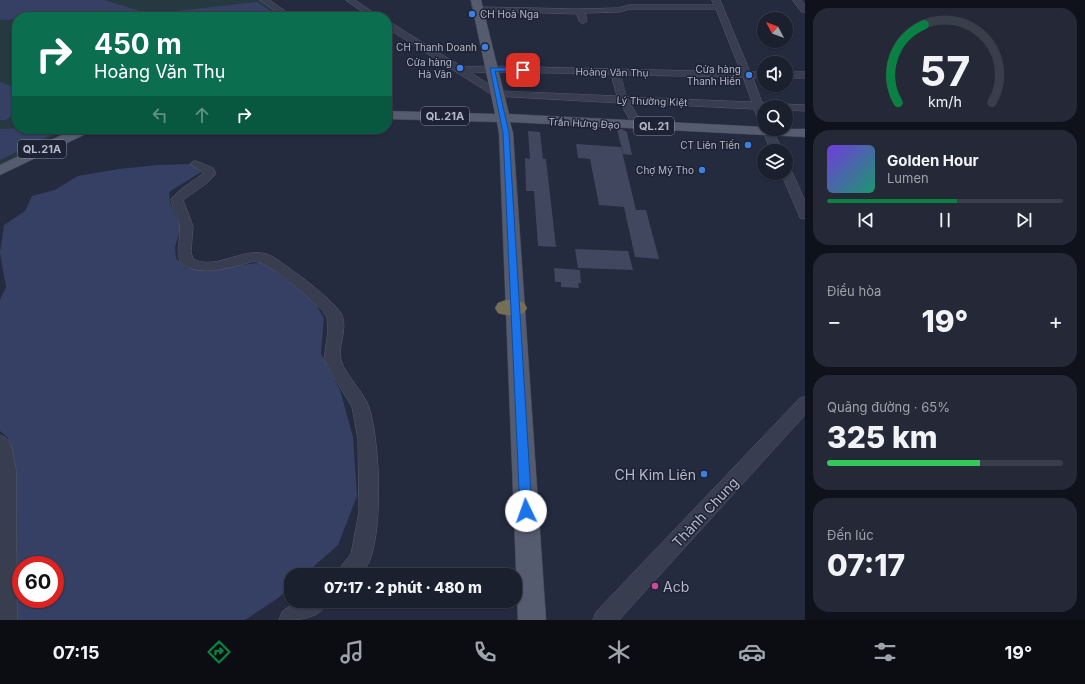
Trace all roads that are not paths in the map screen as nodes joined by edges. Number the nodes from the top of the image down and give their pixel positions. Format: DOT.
graph roads {
  1 [pos="264,0"];
  2 [pos="350,0"];
  3 [pos="476,0"];
  4 [pos="797,0"];
  5 [pos="717,3"];
  6 [pos="484,5"];
  7 [pos="805,10"];
  8 [pos="282,12"];
  9 [pos="368,12"];
  10 [pos="580,12"];
  11 [pos="484,22"];
  12 [pos="583,22"];
  13 [pos="392,27"];
  14 [pos="492,69"];
  15 [pos="460,70"];
  16 [pos="615,72"];
  17 [pos="747,75"];
  18 [pos="757,75"];
  19 [pos="793,75"];
  20 [pos="805,75"];
  21 [pos="498,94"];
  22 [pos="623,99"];
  23 [pos="757,105"];
  24 [pos="793,107"];
  25 [pos="805,108"];
  26 [pos="392,115"];
  27 [pos="502,118"];
  28 [pos="638,125"];
  29 [pos="757,127"];
  30 [pos="793,131"];
  31 [pos="805,133"];
  32 [pos="75,134"];
  33 [pos="196,164"];
  34 [pos="0,171"];
  35 [pos="790,180"];
  36 [pos="805,214"];
  37 [pos="511,308"];
  38 [pos="805,404"];
  39 [pos="0,443"];
  40 [pos="4,555"];
  41 [pos="352,568"];
  42 [pos="307,608"];
  43 [pos="6,620"];
  44 [pos="290,620"];
  45 [pos="519,620"];
  46 [pos="532,620"];
  47 [pos="604,620"];
  1 -- 8 [label="street"];
  2 -- 9 [label="street"];
  3 -- 11 [label="main road"];
  4 -- 7 [label="street"];
  5 -- 10 [label="street"];
  5 -- 17 [label="street"];
  6 -- 10 [label="street"];
  6 -- 11 [label="main road"];
  10 -- 12 [label="street"];
  11 -- 14 [label="main road"];
  13 -- 15 [label="street"];
  14 -- 15 [label="street, Hoàng Văn Thụ"];
  14 -- 16 [label="street, Hoàng Văn Thụ"];
  14 -- 21 [label="main road"];
  15 -- 21 [label="street"];
  16 -- 17 [label="street, Hoàng Văn Thụ"];
  16 -- 22 [label="street"];
  17 -- 18 [label="street, Hoàng Văn Thụ"];
  17 -- 23 [label="street"];
  19 -- 20 [label="street"];
  21 -- 22 [label="street, Lý Thường Kiệt"];
  21 -- 27 [label="main road"];
  22 -- 23 [label="street, Lý Thường Kiệt"];
  22 -- 28 [label="street"];
  24 -- 25 [label="street, Lý Thường Kiệt"];
  26 -- 27 [label="main road, Trần Hưng Đạo / QL.21A"];
  27 -- 28 [label="main road, Trần Hưng Đạo / QL.21"];
  27 -- 37 [label="main road"];
  28 -- 29 [label="main road, Trần Hưng Đạo / QL.21"];
  30 -- 31 [label="main road, Trần Hưng Đạo / QL.21"];
  32 -- 34 [label="main road, QL.21A"];
  33 -- 41 [label="street"];
  35 -- 36 [label="street"];
  37 -- 45 [label="main road"];
  37 -- 46 [label="main road"];
  38 -- 47 [label="street, Thành Chung"];
  39 -- 40 [label="street"];
  40 -- 43 [label="street"];
  42 -- 44 [label="street"];
}
